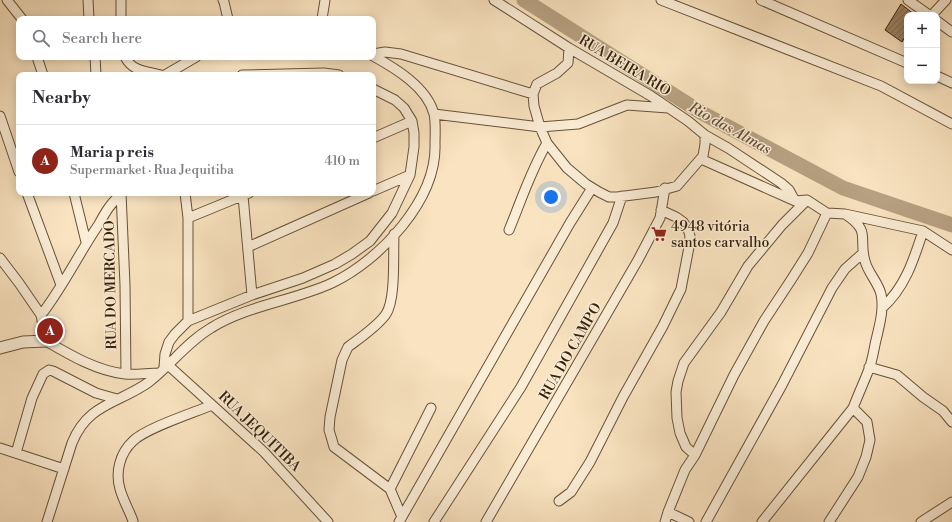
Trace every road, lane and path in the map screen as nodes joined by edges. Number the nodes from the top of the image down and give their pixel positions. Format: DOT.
graph roads {
  1 [pos="2,0"];
  2 [pos="7,0"];
  3 [pos="88,0"];
  4 [pos="121,0"];
  5 [pos="223,0"];
  6 [pos="325,0"];
  7 [pos="494,0"];
  8 [pos="660,0"];
  9 [pos="762,0"];
  10 [pos="908,0"];
  11 [pos="946,0"];
  12 [pos="0,3"];
  13 [pos="926,12"];
  14 [pos="933,12"];
  15 [pos="20,16"];
  16 [pos="89,16"];
  17 [pos="121,16"];
  18 [pos="227,16"];
  19 [pos="322,16"];
  20 [pos="940,23"];
  21 [pos="952,32"];
  22 [pos="569,48"];
  23 [pos="376,54"];
  24 [pos="376,57"];
  25 [pos="39,60"];
  26 [pos="95,60"];
  27 [pos="127,60"];
  28 [pos="191,60"];
  29 [pos="904,62"];
  30 [pos="41,72"];
  31 [pos="96,72"];
  32 [pos="149,72"];
  33 [pos="169,72"];
  34 [pos="940,77"];
  35 [pos="952,83"];
  36 [pos="376,90"];
  37 [pos="533,94"];
  38 [pos="668,108"];
  39 [pos="434,114"];
  40 [pos="0,116"];
  41 [pos="412,121"];
  42 [pos="952,124"];
  43 [pos="540,128"];
  44 [pos="705,136"];
  45 [pos="376,137"];
  46 [pos="547,143"];
  47 [pos="701,159"];
  48 [pos="16,163"];
  49 [pos="410,175"];
  50 [pos="592,188"];
  51 [pos="665,188"];
  52 [pos="376,190"];
  53 [pos="28,196"];
  54 [pos="75,196"];
  55 [pos="116,196"];
  56 [pos="117,196"];
  57 [pos="185,196"];
  58 [pos="241,196"];
  59 [pos="246,196"];
  60 [pos="362,196"];
  61 [pos="622,196"];
  62 [pos="795,200"];
  63 [pos="807,200"];
  64 [pos="661,210"];
  65 [pos="827,213"];
  66 [pos="845,214"];
  67 [pos="188,218"];
  68 [pos="509,230"];
  69 [pos="923,231"];
  70 [pos="394,234"];
  71 [pos="86,242"];
  72 [pos="248,247"];
  73 [pos="952,250"];
  74 [pos="863,253"];
  75 [pos="0,258"];
  76 [pos="60,285"];
  77 [pos="252,294"];
  78 [pos="882,308"];
  79 [pos="40,315"];
  80 [pos="188,321"];
  81 [pos="46,341"];
  82 [pos="0,348"];
  83 [pos="164,368"];
  84 [pos="869,368"];
  85 [pos="126,374"];
  86 [pos="117,399"];
  87 [pos="212,405"];
  88 [pos="431,408"];
  89 [pos="852,408"];
  90 [pos="948,410"];
  91 [pos="952,422"];
  92 [pos="0,448"];
  93 [pos="16,453"];
  94 [pos="695,455"];
  95 [pos="64,469"];
  96 [pos="390,489"];
  97 [pos="559,501"];
  98 [pos="952,502"];
  99 [pos="668,512"];
  100 [pos="401,519"];
  101 [pos="133,520"];
  102 [pos="437,521"];
  103 [pos="47,522"];
  104 [pos="328,522"];
  105 [pos="486,522"];
  106 [pos="665,522"];
  107 [pos="689,522"];
  108 [pos="706,522"];
  109 [pos="762,522"];
  110 [pos="829,522"];
  111 [pos="922,522"];
  1 -- 12 [label="street"];
  2 -- 15 [label="street"];
  3 -- 16 [label="street"];
  4 -- 17 [label="street"];
  5 -- 18 [label="street"];
  6 -- 19 [label="street"];
  7 -- 22 [label="street, RUA BEIRA RIO"];
  8 -- 42 [label="street"];
  9 -- 29 [label="street"];
  10 -- 13 [label="street"];
  11 -- 14 [label="street"];
  20 -- 21 [label="street"];
  22 -- 37 [label="street"];
  22 -- 38 [label="street, RUA BEIRA RIO"];
  23 -- 37 [label="street"];
  24 -- 39 [label="street"];
  25 -- 30 [label="street"];
  26 -- 31 [label="street"];
  27 -- 32 [label="street"];
  28 -- 33 [label="street"];
  34 -- 35 [label="street"];
  36 -- 41 [label="street"];
  37 -- 43 [label="street"];
  38 -- 43 [label="street"];
  38 -- 44 [label="street, RUA BEIRA RIO"];
  39 -- 43 [label="street"];
  39 -- 70 [label="street"];
  40 -- 48 [label="street"];
  41 -- 45 [label="street"];
  41 -- 49 [label="street"];
  43 -- 46 [label="street"];
  44 -- 47 [label="street"];
  44 -- 62 [label="street, RUA BEIRA RIO"];
  46 -- 50 [label="street"];
  46 -- 68 [label="street"];
  47 -- 51 [label="street"];
  47 -- 62 [label="street"];
  49 -- 52 [label="street"];
  49 -- 77 [label="street"];
  50 -- 61 [label="street"];
  50 -- 100 [label="street"];
  51 -- 61 [label="street"];
  51 -- 64 [label="street, RUA DO CAMPO"];
  53 -- 76 [label="street"];
  54 -- 71 [label="street"];
  55 -- 71 [label="street"];
  56 -- 85 [label="street, RUA DO MERCADO"];
  57 -- 67 [label="street"];
  58 -- 67 [label="street"];
  59 -- 72 [label="street"];
  60 -- 72 [label="street"];
  61 -- 102 [label="street"];
  62 -- 63 [label="street"];
  63 -- 65 [label="street"];
  63 -- 94 [label="street"];
  64 -- 97 [label="street"];
  64 -- 105 [label="street, RUA DO CAMPO"];
  65 -- 66 [label="street"];
  65 -- 94 [label="street"];
  66 -- 69 [label="street"];
  66 -- 74 [label="street"];
  67 -- 80 [label="street"];
  69 -- 73 [label="street"];
  69 -- 78 [label="street"];
  70 -- 83 [label="street"];
  70 -- 96 [label="street"];
  71 -- 76 [label="street"];
  72 -- 77 [label="street"];
  74 -- 78 [label="street"];
  74 -- 108 [label="street"];
  75 -- 79 [label="street"];
  76 -- 79 [label="street"];
  77 -- 80 [label="street"];
  78 -- 84 [label="street"];
  79 -- 81 [label="street"];
  80 -- 83 [label="street"];
  81 -- 82 [label="street"];
  81 -- 85 [label="street"];
  83 -- 85 [label="street"];
  83 -- 86 [label="street"];
  83 -- 87 [label="street, RUA JEQUITIBA"];
  84 -- 89 [label="street"];
  84 -- 90 [label="street"];
  86 -- 93 [label="street"];
  86 -- 95 [label="street"];
  87 -- 101 [label="street"];
  87 -- 104 [label="street, RUA JEQUITIBA"];
  88 -- 96 [label="street"];
  89 -- 109 [label="street"];
  89 -- 110 [label="street"];
  90 -- 91 [label="street"];
  92 -- 93 [label="street"];
  93 -- 95 [label="street"];
  94 -- 99 [label="street"];
  95 -- 103 [label="street"];
  96 -- 100 [label="street"];
  98 -- 111 [label="street"];
  99 -- 106 [label="street"];
  99 -- 107 [label="street"];
}
